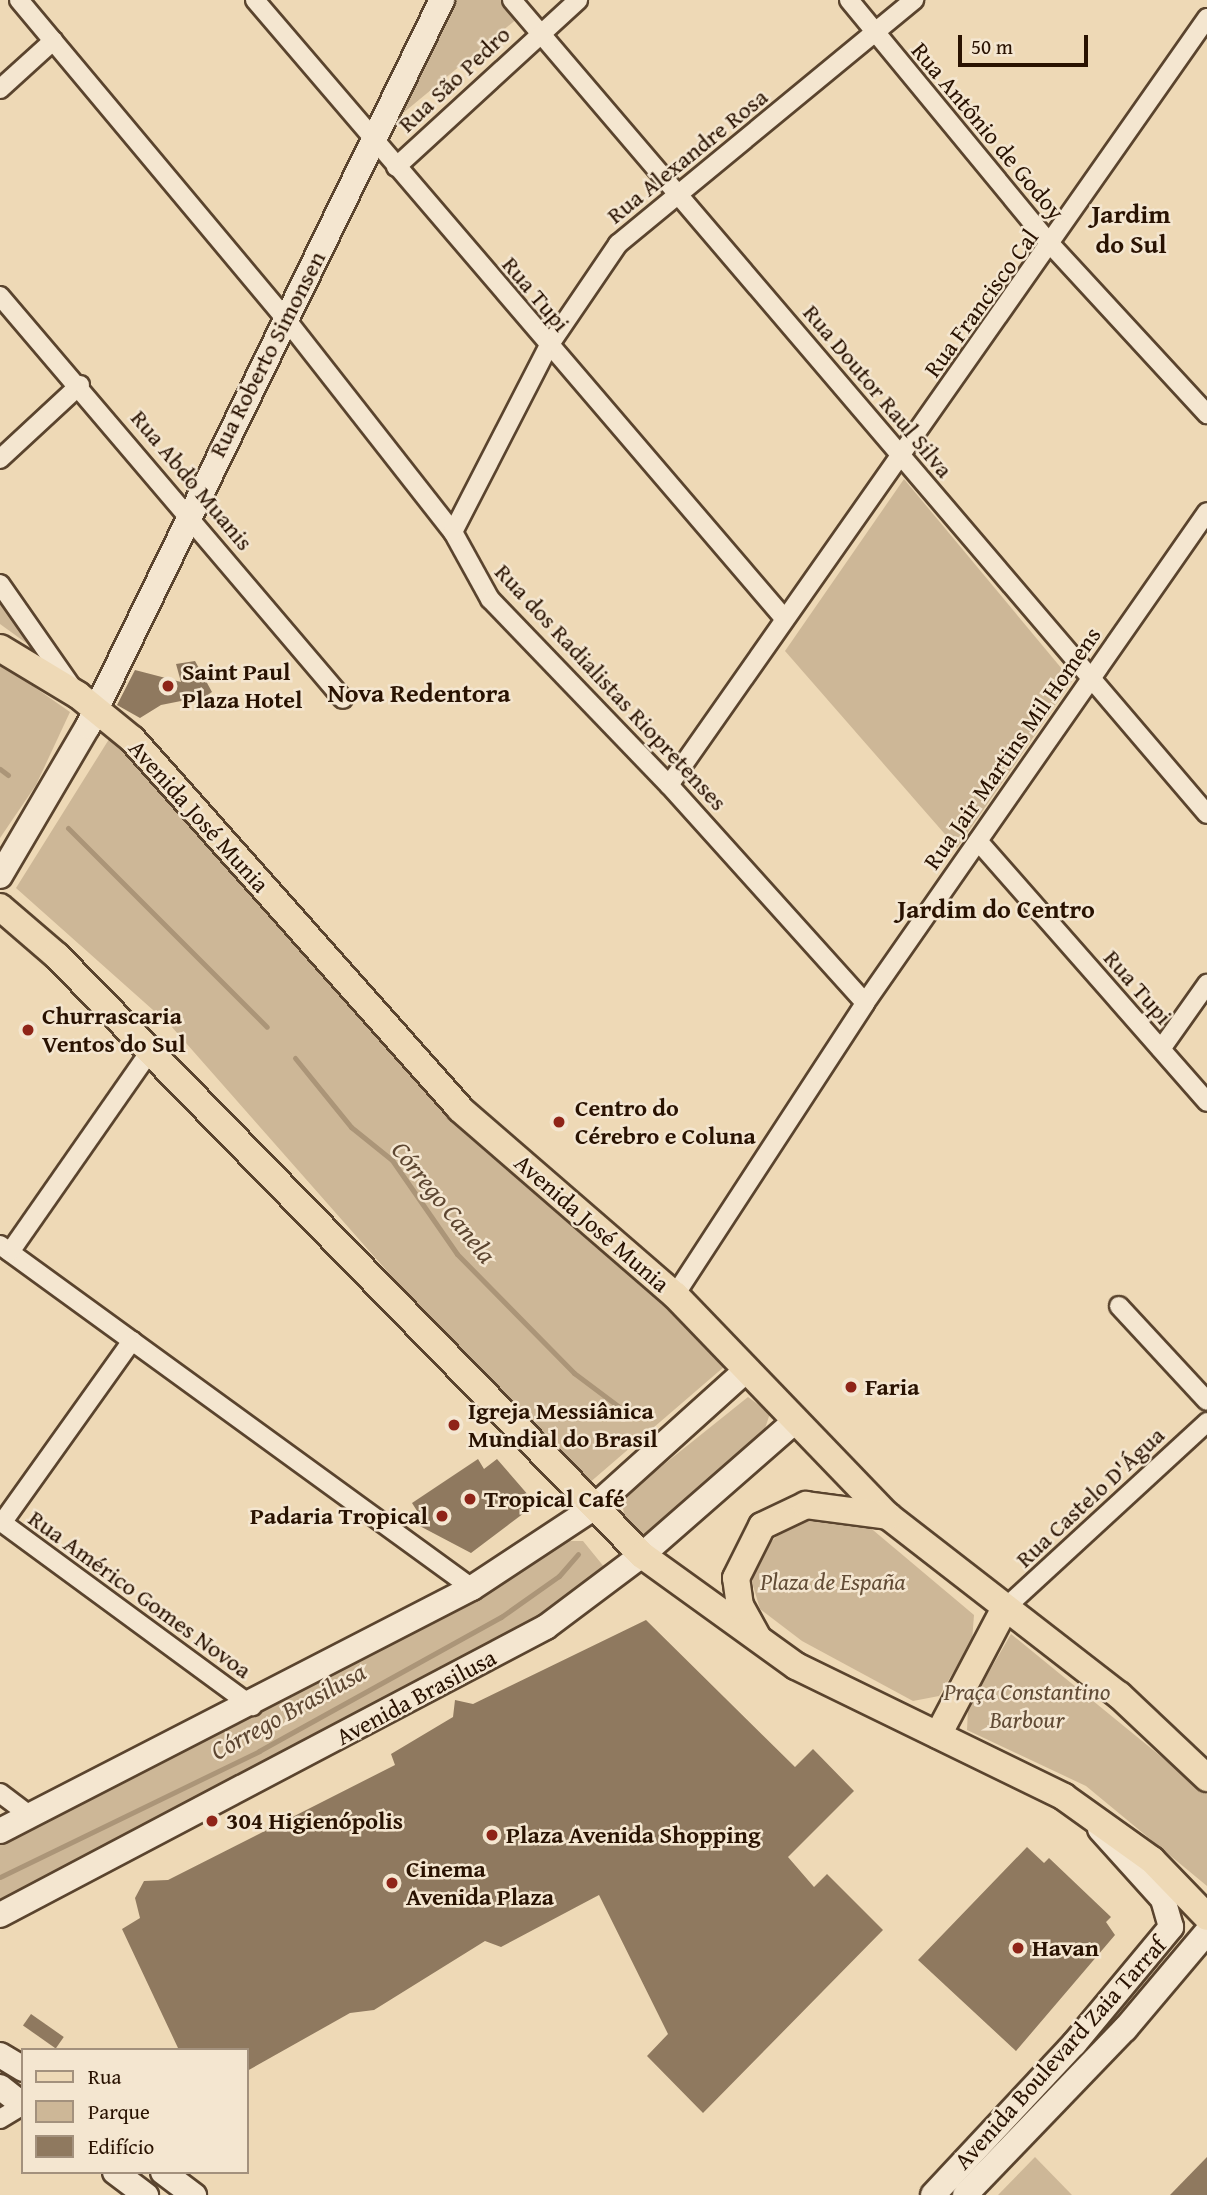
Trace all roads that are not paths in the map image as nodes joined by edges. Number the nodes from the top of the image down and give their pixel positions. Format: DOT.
graph roads {
  1 [pos="19,0"];
  2 [pos="255,0"];
  3 [pos="442,0"];
  4 [pos="512,0"];
  5 [pos="578,0"];
  6 [pos="849,0"];
  7 [pos="914,0"];
  8 [pos="1207,18"];
  9 [pos="540,32"];
  10 [pos="876,34"];
  11 [pos="53,41"];
  12 [pos="0,89"];
  13 [pos="374,141"];
  14 [pos="396,167"];
  15 [pos="678,194"];
  16 [pos="1052,246"];
  17 [pos="0,296"];
  18 [pos="285,318"];
  19 [pos="548,346"];
  20 [pos="80,385"];
  21 [pos="1207,414"];
  22 [pos="901,456"];
  23 [pos="0,459"];
  24 [pos="1207,512"];
  25 [pos="187,513"];
  26 [pos="453,532"];
  27 [pos="0,584"];
  28 [pos="783,617"];
  29 [pos="0,648"];
  30 [pos="1090,677"];
  31 [pos="343,699"];
  32 [pos="87,702"];
  33 [pos="669,785"];
  34 [pos="1207,814"];
  35 [pos="978,841"];
  36 [pos="0,876"];
  37 [pos="0,907"];
  38 [pos="1207,984"];
  39 [pos="865,1003"];
  40 [pos="1161,1049"];
  41 [pos="149,1051"];
  42 [pos="1207,1102"];
  43 [pos="5,1248"];
  44 [pos="675,1295"];
  45 [pos="1119,1306"];
  46 [pos="132,1341"];
  47 [pos="744,1370"];
  48 [pos="1207,1401"];
  49 [pos="794,1422"];
  50 [pos="1207,1422"];
  51 [pos="592,1509"];
  52 [pos="888,1516"];
  53 [pos="1,1522"];
  54 [pos="642,1555"];
  55 [pos="978,1586"];
  56 [pos="472,1588"];
  57 [pos="1005,1608"];
  58 [pos="763,1645"];
  59 [pos="985,1646"];
  60 [pos="252,1706"];
  61 [pos="938,1735"];
  62 [pos="1207,1778"];
  63 [pos="0,1793"];
  64 [pos="1085,1811"];
  65 [pos="29,1815"];
  66 [pos="0,1831"];
  67 [pos="0,1915"];
  68 [pos="1207,1917"];
  69 [pos="1207,1932"];
  70 [pos="0,2055"];
  71 [pos="21,2068"];
  72 [pos="0,2087"];
  73 [pos="21,2103"];
  74 [pos="21,2106"];
  75 [pos="0,2119"];
  76 [pos="118,2174"];
  77 [pos="166,2174"];
  78 [pos="146,2195"];
  79 [pos="194,2195"];
  80 [pos="933,2195"];
  81 [pos="965,2195"];
  1 -- 11 [label="street, Rua dos Radialistas Riopretenses"];
  2 -- 13 [label="street, Rua Tupi"];
  3 -- 13 [label="main road, Rua Roberto Simonsen"];
  4 -- 9 [label="street, Rua Doutor Raul Silva"];
  5 -- 9 [label="street, Rua São Pedro"];
  6 -- 10 [label="street, Rua Antônio de Godoy"];
  7 -- 10 [label="street, Rua Alexandre Rosa"];
  8 -- 16 [label="street, Rua Francisco Cal"];
  9 -- 14 [label="street, Rua São Pedro"];
  9 -- 15 [label="street, Rua Doutor Raul Silva"];
  10 -- 15 [label="street, Rua Alexandre Rosa"];
  10 -- 16 [label="street, Rua Antônio de Godoy"];
  11 -- 12 [label="street"];
  11 -- 18 [label="street, Rua dos Radialistas Riopretenses"];
  13 -- 14 [label="street, Rua Tupi"];
  13 -- 18 [label="main road, Rua Roberto Simonsen"];
  14 -- 19 [label="street, Rua Tupi"];
  15 -- 19 [label="street, Rua Alexandre Rosa"];
  15 -- 22 [label="street, Rua Doutor Raul Silva"];
  16 -- 21 [label="street, Rua Antônio de Godoy"];
  16 -- 22 [label="street, Rua Francisco Cal"];
  17 -- 20 [label="street, Rua Abdo Muanis"];
  18 -- 25 [label="main road, Rua Roberto Simonsen"];
  18 -- 26 [label="street, Rua dos Radialistas Riopretenses"];
  19 -- 26 [label="street, Rua Alexandre Rosa"];
  19 -- 28 [label="street, Rua Tupi"];
  20 -- 23 [label="street"];
  20 -- 25 [label="street, Rua Abdo Muanis"];
  22 -- 28 [label="street, Rua Francisco Cal"];
  22 -- 30 [label="street, Rua Doutor Raul Silva"];
  24 -- 30 [label="street, Rua Jair Martins Mil Homens"];
  25 -- 31 [label="street, Rua Abdo Muanis"];
  25 -- 32 [label="main road, Rua Roberto Simonsen"];
  26 -- 33 [label="street, Rua dos Radialistas Riopretenses"];
  27 -- 32 [label="street"];
  28 -- 33 [label="street, Rua Francisco Cal"];
  29 -- 32 [label="main road, Avenida José Munia"];
  30 -- 34 [label="street, Rua Doutor Raul Silva"];
  30 -- 35 [label="street, Rua Jair Martins Mil Homens"];
  32 -- 36 [label="main road, Rua Roberto Simonsen"];
  32 -- 44 [label="main road, Avenida José Munia"];
  33 -- 39 [label="street, Rua dos Radialistas Riopretenses"];
  35 -- 39 [label="street, Rua Jair Martins Mil Homens"];
  35 -- 40 [label="street, Rua Tupi"];
  37 -- 41 [label="main road"];
  38 -- 40 [label="street"];
  39 -- 44 [label="street, Rua Jair Martins Mil Homens"];
  40 -- 42 [label="street, Rua Tupi"];
  41 -- 43 [label="street"];
  41 -- 51 [label="main road"];
  43 -- 46 [label="street"];
  44 -- 47 [label="main road, Avenida José Munia"];
  45 -- 48 [label="street"];
  46 -- 53 [label="street"];
  46 -- 56 [label="street"];
  47 -- 49 [label="main road, Avenida José Munia"];
  47 -- 51 [label="main road"];
  49 -- 52 [label="main road, Avenida José Munia"];
  49 -- 54 [label="main road, Avenida Brasilusa"];
  50 -- 57 [label="street, Rua Castelo D'Água"];
  51 -- 54 [label="main road"];
  51 -- 56 [label="main road"];
  52 -- 55 [label="main road, Avenida José Munia"];
  52 -- 58 [label="main road"];
  53 -- 60 [label="street, Rua Américo Gomes Novoa"];
  54 -- 58 [label="main road"];
  54 -- 67 [label="main road, Avenida Brasilusa"];
  55 -- 57 [label="main road, Avenida José Munia"];
  55 -- 59 [label="main road"];
  56 -- 60 [label="main road"];
  57 -- 59 [label="main road"];
  57 -- 62 [label="main road, Avenida José Munia"];
  58 -- 61 [label="main road"];
  59 -- 61 [label="main road"];
  60 -- 65 [label="main road"];
  61 -- 64 [label="main road"];
  63 -- 65 [label="street"];
  64 -- 68 [label="main road"];
  64 -- 80 [label="main road, Avenida Boulevard Zaia Tarraf"];
  65 -- 66 [label="main road"];
  69 -- 81 [label="main road, Avenida Boulevard Zaia Tarraf"];
  70 -- 71 [label="main road"];
  72 -- 73 [label="main road"];
  74 -- 75 [label="street"];
  76 -- 78 [label="main road"];
  77 -- 79 [label="main road"];
}
